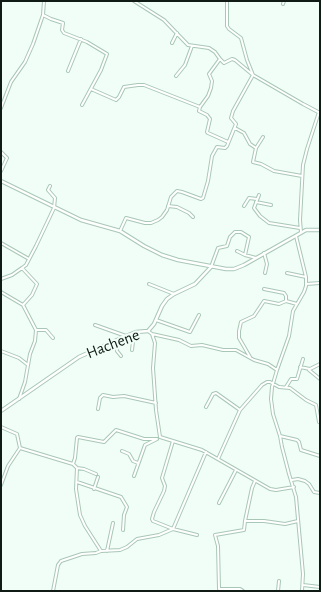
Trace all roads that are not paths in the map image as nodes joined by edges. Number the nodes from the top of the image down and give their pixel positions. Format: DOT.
graph roads {
  1 [pos="44,1"];
  2 [pos="134,1"];
  3 [pos="227,1"];
  4 [pos="43,15"];
  5 [pos="177,33"];
  6 [pos="80,39"];
  7 [pos="172,43"];
  8 [pos="192,46"];
  9 [pos="220,59"];
  10 [pos="68,71"];
  11 [pos="253,75"];
  12 [pos="176,76"];
  13 [pos="91,89"];
  14 [pos="82,105"];
  15 [pos="200,107"];
  16 [pos="1,108"];
  17 [pos="319,113"];
  18 [pos="235,128"];
  19 [pos="263,137"];
  20 [pos="228,142"];
  21 [pos="256,148"];
  22 [pos="1,152"];
  23 [pos="1,171"];
  24 [pos="302,176"];
  25 [pos="1,180"];
  26 [pos="50,186"];
  27 [pos="260,195"];
  28 [pos="257,199"];
  29 [pos="256,202"];
  30 [pos="271,205"];
  31 [pos="168,206"];
  32 [pos="244,206"];
  33 [pos="54,208"];
  34 [pos="193,217"];
  35 [pos="301,230"];
  36 [pos="320,230"];
  37 [pos="120,231"];
  38 [pos="296,235"];
  39 [pos="1,243"];
  40 [pos="237,251"];
  41 [pos="264,253"];
  42 [pos="245,255"];
  43 [pos="29,258"];
  44 [pos="257,258"];
  45 [pos="211,267"];
  46 [pos="22,268"];
  47 [pos="264,273"];
  48 [pos="287,273"];
  49 [pos="306,277"];
  50 [pos="1,279"];
  51 [pos="320,283"];
  52 [pos="149,284"];
  53 [pos="306,284"];
  54 [pos="264,289"];
  55 [pos="1,292"];
  56 [pos="174,294"];
  57 [pos="286,301"];
  58 [pos="297,304"];
  59 [pos="23,305"];
  60 [pos="199,315"];
  61 [pos="156,320"];
  62 [pos="95,325"];
  63 [pos="36,330"];
  64 [pos="148,331"];
  65 [pos="134,333"];
  66 [pos="152,334"];
  67 [pos="126,336"];
  68 [pos="53,338"];
  69 [pos="115,341"];
  70 [pos="132,350"];
  71 [pos="1,351"];
  72 [pos="121,356"];
  73 [pos="251,358"];
  74 [pos="303,359"];
  75 [pos="320,364"];
  76 [pos="28,365"];
  77 [pos="300,367"];
  78 [pos="308,369"];
  79 [pos="277,370"];
  80 [pos="320,379"];
  81 [pos="273,384"];
  82 [pos="286,387"];
  83 [pos="19,400"];
  84 [pos="156,403"];
  85 [pos="206,407"];
  86 [pos="98,409"];
  87 [pos="240,410"];
  88 [pos="1,411"];
  89 [pos="319,422"];
  90 [pos="1,427"];
  91 [pos="280,436"];
  92 [pos="160,437"];
  93 [pos="157,439"];
  94 [pos="173,440"];
  95 [pos="20,448"];
  96 [pos="122,451"];
  97 [pos="206,452"];
  98 [pos="320,456"];
  99 [pos="218,460"];
  100 [pos="138,463"];
  101 [pos="73,464"];
  102 [pos="77,468"];
  103 [pos="236,470"];
  104 [pos="134,476"];
  105 [pos="292,480"];
  106 [pos="255,481"];
  107 [pos="77,482"];
  108 [pos="1,485"];
  109 [pos="294,487"];
  110 [pos="94,489"];
  111 [pos="320,492"];
  112 [pos="219,503"];
  113 [pos="245,521"];
  114 [pos="298,521"];
  115 [pos="113,523"];
  116 [pos="172,529"];
  117 [pos="123,530"];
  118 [pos="197,535"];
  119 [pos="106,550"];
  120 [pos="101,551"];
  121 [pos="279,581"];
  122 [pos="303,584"];
  123 [pos="320,587"];
  124 [pos="53,591"];
  125 [pos="243,591"];
  126 [pos="278,591"];
  127 [pos="302,591"];
  1 -- 4 [label="street"];
  2 -- 5 [label="street"];
  3 -- 11 [label="street"];
  4 -- 6 [label="street"];
  4 -- 16 [label="street"];
  5 -- 7 [label="street"];
  5 -- 8 [label="street"];
  6 -- 10 [label="street"];
  6 -- 13 [label="street"];
  8 -- 9 [label="street"];
  8 -- 12 [label="street"];
  9 -- 11 [label="street"];
  9 -- 15 [label="street"];
  11 -- 17 [label="street"];
  11 -- 18 [label="street"];
  13 -- 14 [label="street"];
  13 -- 15 [label="street"];
  15 -- 20 [label="street"];
  17 -- 24 [label="street"];
  18 -- 20 [label="street"];
  18 -- 21 [label="street"];
  19 -- 21 [label="street"];
  20 -- 31 [label="street"];
  21 -- 24 [label="street"];
  22 -- 23 [label="street"];
  24 -- 35 [label="street"];
  25 -- 33 [label="street"];
  26 -- 33 [label="street"];
  27 -- 28 [label="street"];
  28 -- 29 [label="street"];
  28 -- 32 [label="street"];
  29 -- 30 [label="street"];
  29 -- 35 [label="street"];
  31 -- 34 [label="street"];
  31 -- 37 [label="street"];
  33 -- 37 [label="street"];
  33 -- 43 [label="street"];
  35 -- 36 [label="street"];
  35 -- 38 [label="street"];
  37 -- 45 [label="street"];
  38 -- 41 [label="street"];
  38 -- 49 [label="street"];
  39 -- 43 [label="street"];
  40 -- 42 [label="street"];
  41 -- 44 [label="street"];
  41 -- 47 [label="street"];
  42 -- 44 [label="street"];
  42 -- 45 [label="street"];
  43 -- 46 [label="street"];
  44 -- 45 [label="street"];
  45 -- 56 [label="street, Hachene"];
  46 -- 50 [label="street"];
  46 -- 59 [label="street"];
  48 -- 49 [label="street"];
  49 -- 53 [label="street"];
  51 -- 53 [label="street"];
  52 -- 56 [label="street"];
  53 -- 58 [label="street"];
  54 -- 57 [label="street"];
  55 -- 59 [label="street"];
  56 -- 61 [label="street, Hachene"];
  57 -- 58 [label="street"];
  57 -- 73 [label="street"];
  58 -- 79 [label="street"];
  59 -- 63 [label="street"];
  60 -- 61 [label="street"];
  61 -- 64 [label="street, Hachene"];
  62 -- 67 [label="street"];
  63 -- 68 [label="street"];
  63 -- 76 [label="street"];
  64 -- 65 [label="street, Hachene"];
  64 -- 66 [label="street"];
  65 -- 67 [label="street, Hachene"];
  65 -- 70 [label="street"];
  66 -- 73 [label="street"];
  66 -- 84 [label="street"];
  67 -- 69 [label="street, Hachene"];
  69 -- 72 [label="street"];
  69 -- 83 [label="street, Hachene"];
  71 -- 76 [label="street"];
  73 -- 79 [label="street"];
  74 -- 77 [label="street"];
  75 -- 78 [label="street"];
  76 -- 83 [label="street"];
  77 -- 78 [label="street"];
  77 -- 82 [label="street"];
  78 -- 80 [label="street"];
  79 -- 81 [label="street"];
  81 -- 82 [label="street"];
  81 -- 87 [label="street"];
  81 -- 91 [label="street"];
  82 -- 89 [label="street"];
  83 -- 88 [label="street, Hachene"];
  84 -- 86 [label="street"];
  84 -- 92 [label="street"];
  85 -- 87 [label="street"];
  87 -- 99 [label="street"];
  90 -- 95 [label="street"];
  91 -- 98 [label="street"];
  91 -- 105 [label="street"];
  92 -- 93 [label="street"];
  92 -- 94 [label="street"];
  93 -- 100 [label="street"];
  93 -- 101 [label="street"];
  94 -- 97 [label="street"];
  94 -- 116 [label="street"];
  95 -- 101 [label="street"];
  95 -- 108 [label="street"];
  96 -- 100 [label="street"];
  97 -- 99 [label="street"];
  97 -- 116 [label="street"];
  99 -- 103 [label="street"];
  100 -- 104 [label="street"];
  101 -- 102 [label="street"];
  102 -- 107 [label="street"];
  102 -- 110 [label="street"];
  103 -- 106 [label="street"];
  103 -- 112 [label="street"];
  105 -- 109 [label="street"];
  105 -- 111 [label="street"];
  106 -- 109 [label="street"];
  106 -- 113 [label="street"];
  107 -- 110 [label="street"];
  107 -- 120 [label="street"];
  109 -- 114 [label="street"];
  110 -- 117 [label="street"];
  113 -- 114 [label="street"];
  113 -- 125 [label="street"];
  114 -- 122 [label="street"];
  115 -- 119 [label="street"];
  116 -- 118 [label="street"];
  116 -- 119 [label="street"];
  119 -- 120 [label="street"];
  120 -- 124 [label="street"];
  121 -- 126 [label="street"];
  122 -- 123 [label="street"];
  122 -- 127 [label="street"];
}
